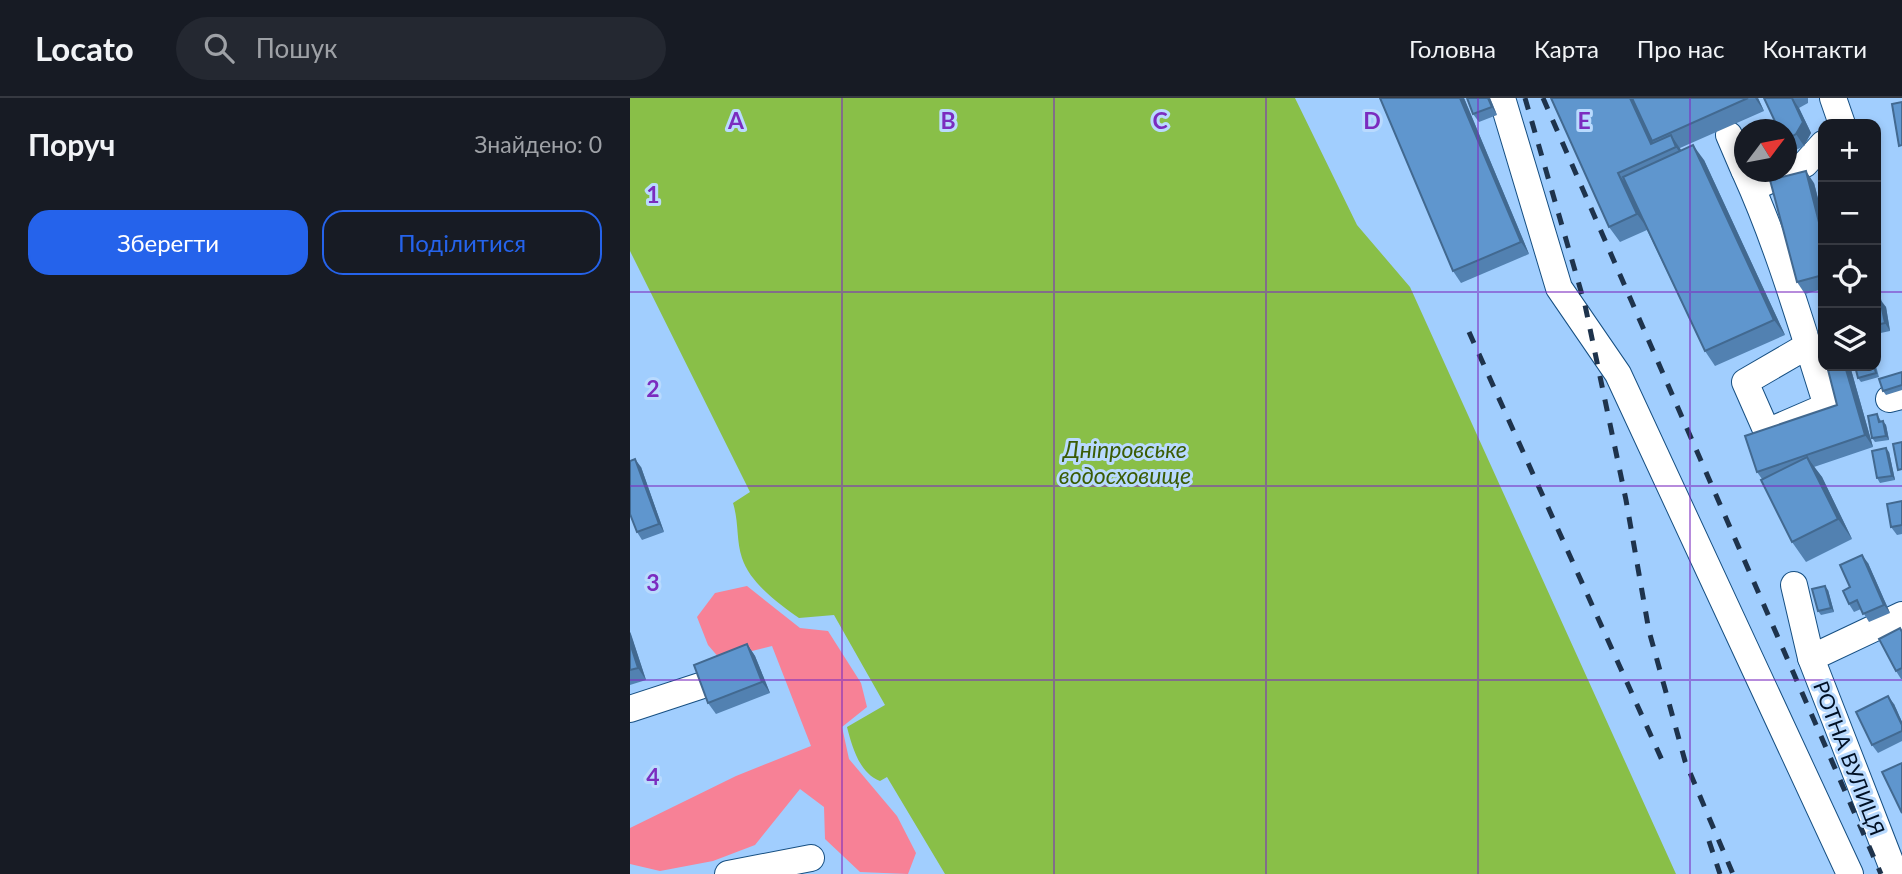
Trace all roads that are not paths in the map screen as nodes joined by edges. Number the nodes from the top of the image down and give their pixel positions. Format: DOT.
graph roads {
  1 [pos="1502,98"];
  2 [pos="1833,98"];
  3 [pos="1840,119"];
  4 [pos="1729,135"];
  5 [pos="1734,146"];
  6 [pos="1818,150"];
  7 [pos="1797,166"];
  8 [pos="1749,182"];
  9 [pos="1807,345"];
  10 [pos="1794,585"];
  11 [pos="1902,615"];
  12 [pos="1811,658"];
  13 [pos="700,686"];
  14 [pos="630,709"];
  15 [pos="811,858"];
  16 [pos="728,874"];
  17 [pos="1850,874"];
  18 [pos="1895,874"];
  1 -- 17 [label="street"];
  2 -- 3 [label="street"];
  4 -- 5 [label="street"];
  6 -- 7 [label="street"];
  8 -- 9 [label="street"];
  10 -- 12 [label="street"];
  11 -- 12 [label="street, РОТНА ВУЛИЦЯ"];
  12 -- 18 [label="street, РОТНА ВУЛИЦЯ"];
  13 -- 14 [label="street"];
  15 -- 16 [label="street"];
}
